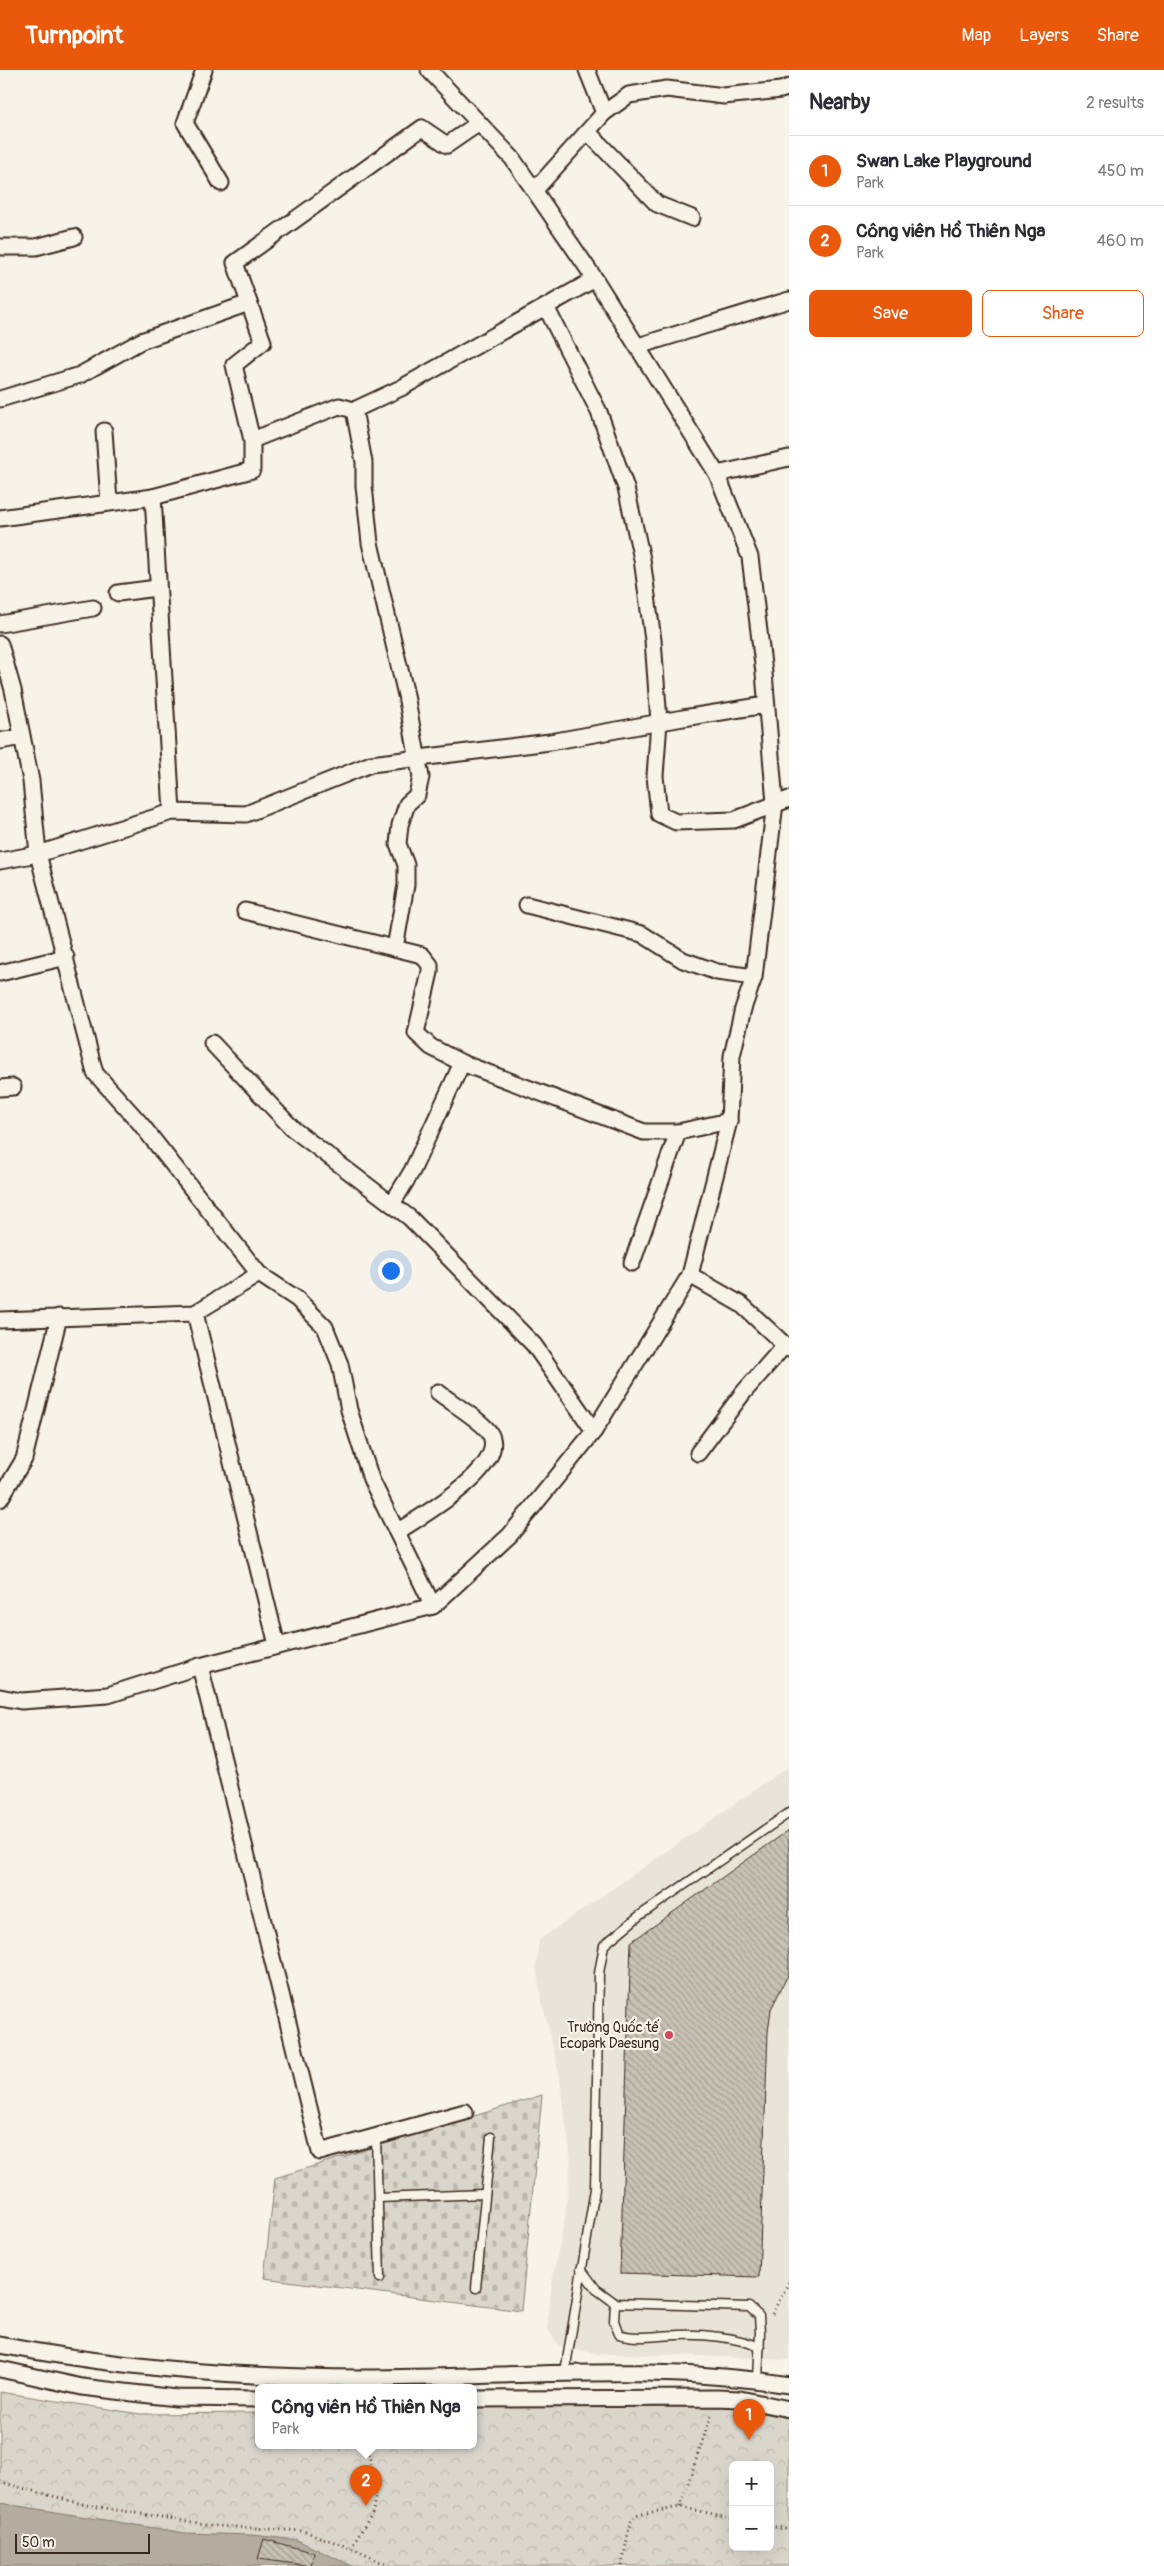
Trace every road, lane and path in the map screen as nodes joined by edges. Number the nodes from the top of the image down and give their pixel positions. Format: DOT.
graph roads {
  1 [pos="204,70"];
  2 [pos="429,70"];
  3 [pos="587,70"];
  4 [pos="789,87"];
  5 [pos="604,113"];
  6 [pos="479,123"];
  7 [pos="588,132"];
  8 [pos="221,183"];
  9 [pos="534,190"];
  10 [pos="692,218"];
  11 [pos="74,237"];
  12 [pos="0,247"];
  13 [pos="595,279"];
  14 [pos="789,300"];
  15 [pos="249,304"];
  16 [pos="546,307"];
  17 [pos="638,346"];
  18 [pos="0,399"];
  19 [pos="354,410"];
  20 [pos="104,430"];
  21 [pos="252,440"];
  22 [pos="789,458"];
  23 [pos="717,474"];
  24 [pos="153,497"];
  25 [pos="109,502"];
  26 [pos="0,518"];
  27 [pos="157,588"];
  28 [pos="118,593"];
  29 [pos="93,608"];
  30 [pos="0,624"];
  31 [pos="0,644"];
  32 [pos="761,706"];
  33 [pos="659,722"];
  34 [pos="22,736"];
  35 [pos="0,741"];
  36 [pos="419,759"];
  37 [pos="782,801"];
  38 [pos="172,812"];
  39 [pos="38,854"];
  40 [pos="0,861"];
  41 [pos="527,905"];
  42 [pos="245,911"];
  43 [pos="395,948"];
  44 [pos="66,957"];
  45 [pos="0,973"];
  46 [pos="754,977"];
  47 [pos="212,1043"];
  48 [pos="462,1063"];
  49 [pos="729,1121"];
  50 [pos="678,1132"];
  51 [pos="392,1204"];
  52 [pos="632,1263"];
  53 [pos="258,1274"];
  54 [pos="690,1275"];
  55 [pos="195,1313"];
  56 [pos="59,1317"];
  57 [pos="0,1320"];
  58 [pos="787,1347"];
  59 [pos="438,1392"];
  60 [pos="594,1431"];
  61 [pos="698,1453"];
  62 [pos="0,1499"];
  63 [pos="397,1532"];
  64 [pos="433,1606"];
  65 [pos="277,1645"];
  66 [pos="200,1666"];
  67 [pos="0,1697"];
  68 [pos="789,1813"];
  69 [pos="465,2112"];
  70 [pos="491,2136"];
  71 [pos="376,2137"];
  72 [pos="485,2194"];
  73 [pos="378,2198"];
  74 [pos="581,2269"];
  75 [pos="380,2278"];
  76 [pos="476,2288"];
  77 [pos="616,2303"];
  78 [pos="0,2345"];
  79 [pos="760,2347"];
  80 [pos="0,2370"];
  81 [pos="565,2372"];
  82 [pos="751,2379"];
  83 [pos="364,2383"];
  84 [pos="789,2385"];
  85 [pos="717,2398"];
  86 [pos="255,2399"];
  87 [pos="477,2399"];
  88 [pos="740,2400"];
  89 [pos="789,2408"];
  90 [pos="368,2449"];
  91 [pos="0,2482"];
  92 [pos="680,2508"];
  93 [pos="729,2517"];
  94 [pos="774,2527"];
  95 [pos="789,2530"];
  96 [pos="352,2548"];
  97 [pos="389,2566"];
  98 [pos="622,2566"];
  1 -- 8 [label="street"];
  2 -- 6 [label="street"];
  3 -- 5 [label="street"];
  4 -- 5 [label="street"];
  5 -- 7 [label="street"];
  6 -- 9 [label="street"];
  6 -- 15 [label="street"];
  7 -- 9 [label="street"];
  7 -- 10 [label="street"];
  9 -- 13 [label="street"];
  11 -- 12 [label="street"];
  13 -- 16 [label="street"];
  13 -- 17 [label="street"];
  14 -- 17 [label="street"];
  15 -- 18 [label="street"];
  15 -- 21 [label="street"];
  16 -- 19 [label="street"];
  16 -- 33 [label="street"];
  17 -- 23 [label="street"];
  19 -- 21 [label="street"];
  19 -- 36 [label="street"];
  20 -- 25 [label="street"];
  21 -- 24 [label="street"];
  22 -- 23 [label="street"];
  23 -- 32 [label="street"];
  24 -- 25 [label="street"];
  24 -- 27 [label="street"];
  25 -- 26 [label="street"];
  27 -- 28 [label="street"];
  27 -- 38 [label="street"];
  29 -- 30 [label="street"];
  31 -- 34 [label="street"];
  32 -- 33 [label="street"];
  32 -- 37 [label="street"];
  33 -- 36 [label="street"];
  33 -- 37 [label="street"];
  34 -- 35 [label="street"];
  34 -- 39 [label="street"];
  36 -- 38 [label="street"];
  36 -- 43 [label="street"];
  37 -- 46 [label="street"];
  38 -- 39 [label="street"];
  39 -- 40 [label="street"];
  39 -- 44 [label="street"];
  41 -- 46 [label="street"];
  42 -- 43 [label="street"];
  43 -- 48 [label="street"];
  44 -- 45 [label="street"];
  44 -- 53 [label="street"];
  46 -- 49 [label="street"];
  47 -- 51 [label="street"];
  48 -- 50 [label="street"];
  48 -- 51 [label="street"];
  49 -- 50 [label="street"];
  49 -- 54 [label="street"];
  50 -- 52 [label="street"];
  51 -- 60 [label="street"];
  53 -- 55 [label="street"];
  53 -- 63 [label="street"];
  54 -- 58 [label="street"];
  54 -- 60 [label="street"];
  55 -- 56 [label="street"];
  55 -- 65 [label="street"];
  56 -- 57 [label="street"];
  56 -- 62 [label="street"];
  58 -- 61 [label="street"];
  59 -- 63 [label="street"];
  60 -- 64 [label="street"];
  63 -- 64 [label="street"];
  64 -- 65 [label="street"];
  65 -- 66 [label="street"];
  66 -- 67 [label="street"];
  66 -- 71 [label="street"];
  68 -- 74 [label="lane"];
  69 -- 71 [label="street"];
  70 -- 72 [label="lane"];
  71 -- 73 [label="lane"];
  72 -- 73 [label="lane"];
  72 -- 76 [label="lane"];
  73 -- 75 [label="lane"];
  74 -- 77 [label="lane"];
  74 -- 81 [label="lane"];
  77 -- 79 [label="lane"];
  77 -- 79 [label="lane"];
  78 -- 83 [label="street"];
  79 -- 82 [label="lane"];
  80 -- 86 [label="street"];
  81 -- 82 [label="street"];
  81 -- 83 [label="street"];
  82 -- 84 [label="street"];
  82 -- 88 [label="street"];
  85 -- 87 [label="street"];
  85 -- 88 [label="street"];
  85 -- 92 [label="path"];
  88 -- 89 [label="street"];
  90 -- 96 [label="path"];
  91 -- 96 [label="path"];
  92 -- 93 [label="path"];
  92 -- 98 [label="path"];
  94 -- 95 [label="path"];
  96 -- 97 [label="path"];
}
